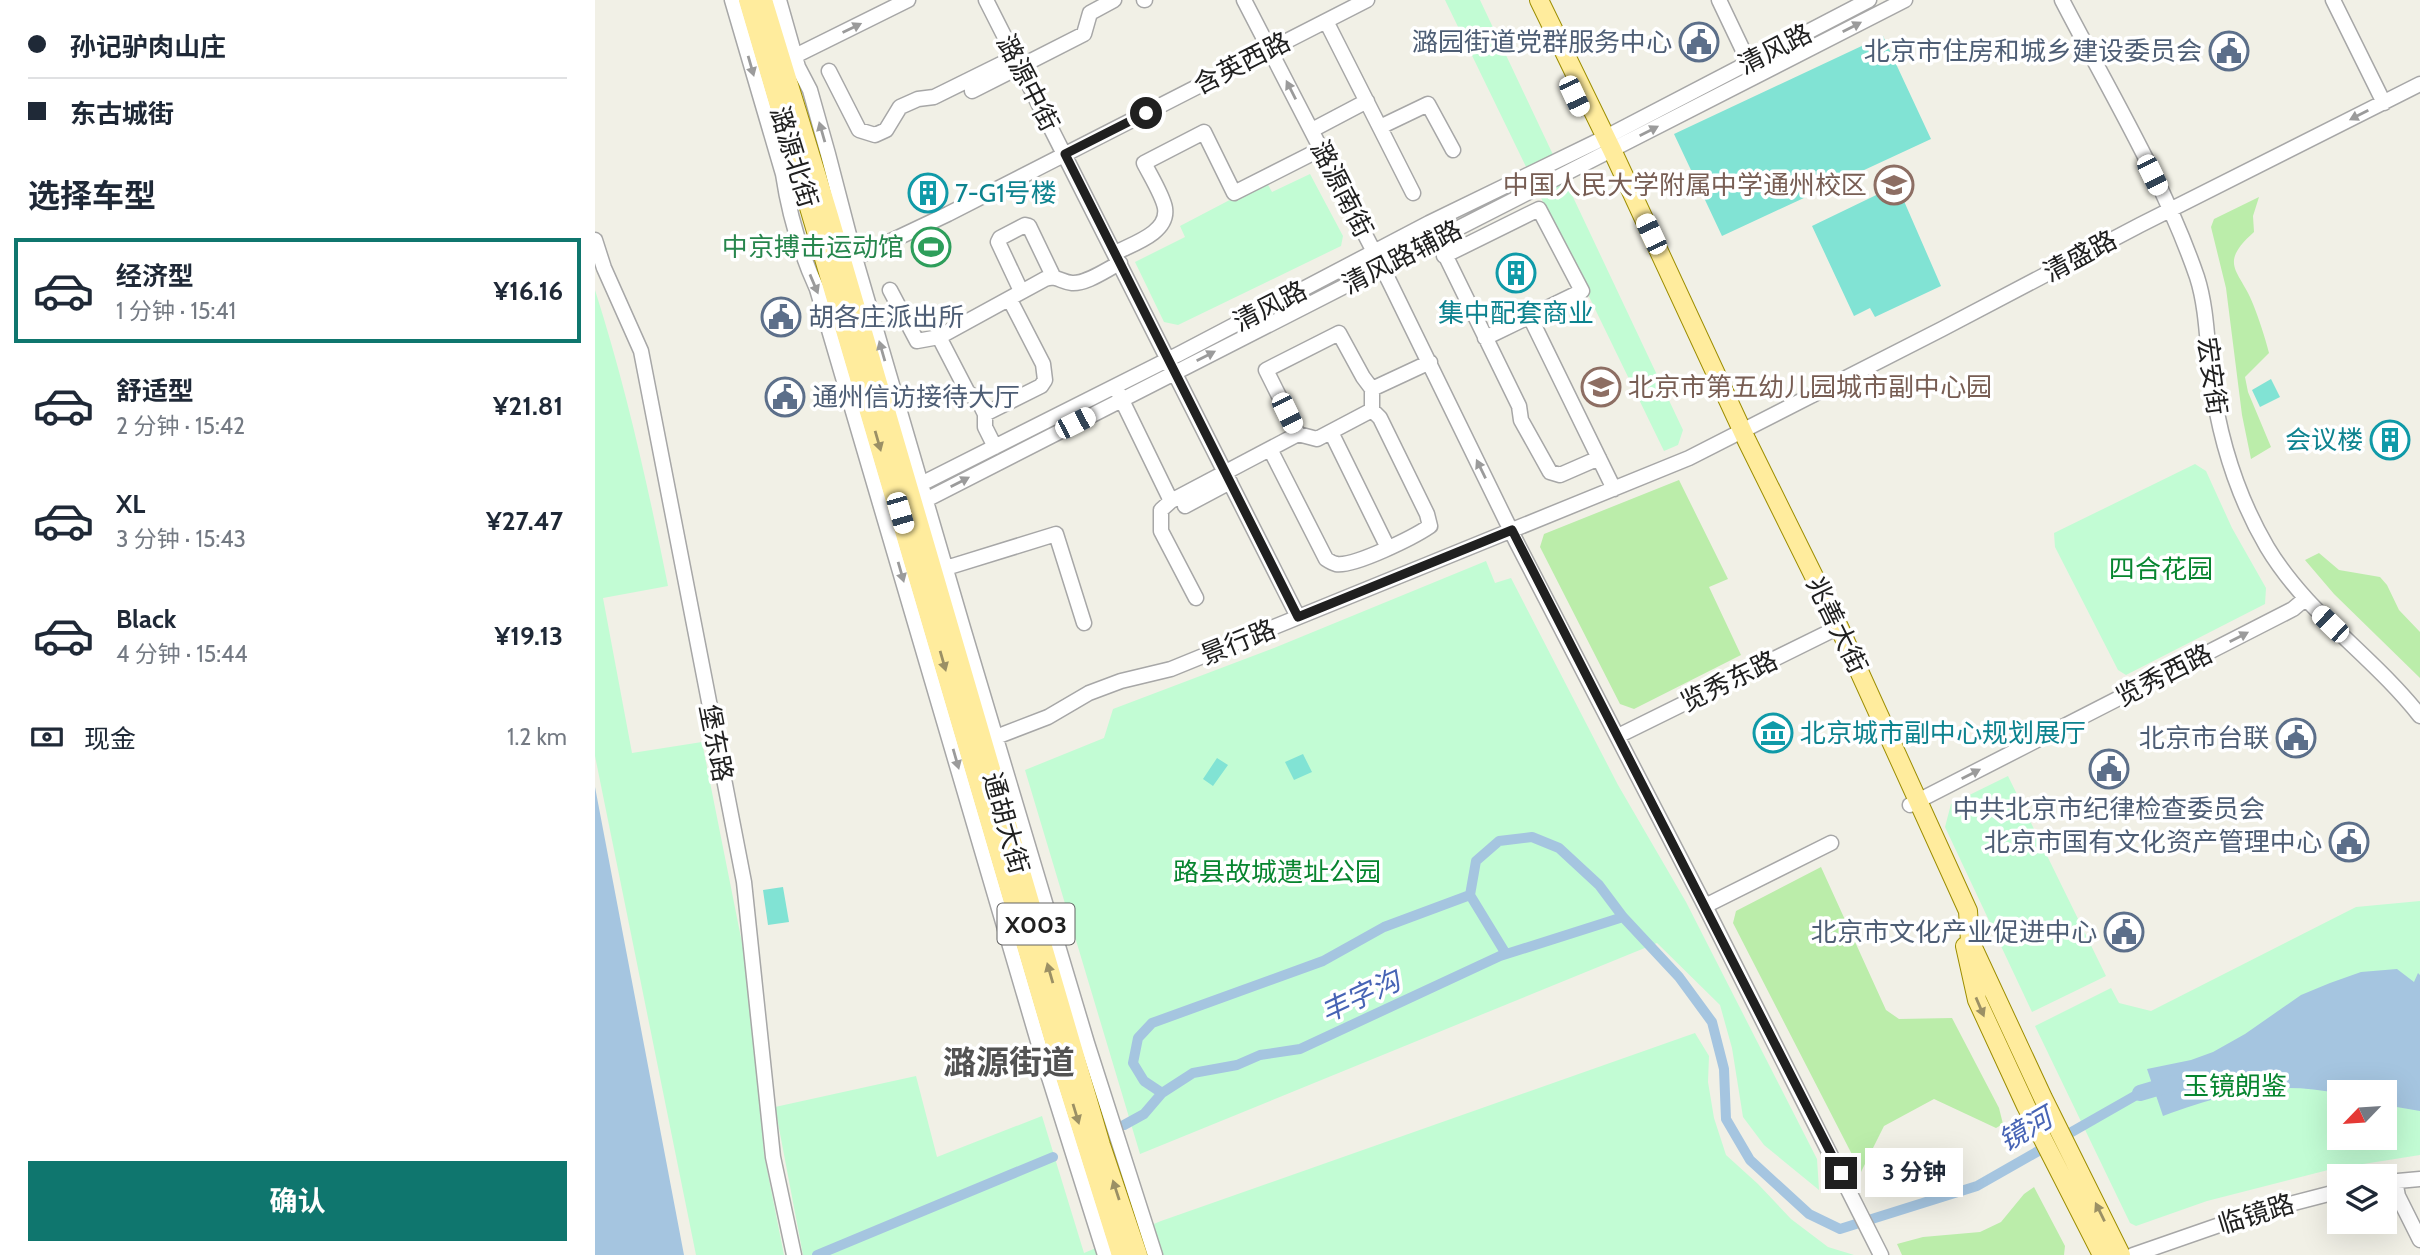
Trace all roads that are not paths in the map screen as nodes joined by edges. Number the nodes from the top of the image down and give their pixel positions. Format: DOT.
graph roads {
  1 [pos="732,0"];
  2 [pos="748,0"];
  3 [pos="763,0"];
  4 [pos="779,0"];
  5 [pos="908,0"];
  6 [pos="986,0"];
  7 [pos="1114,0"];
  8 [pos="1244,0"];
  9 [pos="1367,0"];
  10 [pos="1530,0"];
  11 [pos="1539,0"];
  12 [pos="1719,0"];
  13 [pos="1869,0"];
  14 [pos="1905,0"];
  15 [pos="2062,0"];
  16 [pos="2333,0"];
  17 [pos="1326,21"];
  18 [pos="1270,49"];
  19 [pos="795,56"];
  20 [pos="1018,63"];
  21 [pos="1749,63"];
  22 [pos="829,71"];
  23 [pos="2420,84"];
  24 [pos="972,91"];
  25 [pos="1367,101"];
  26 [pos="2384,103"];
  27 [pos="1380,127"];
  28 [pos="1312,130"];
  29 [pos="1604,146"];
  30 [pos="1321,149"];
  31 [pos="1453,150"];
  32 [pos="1065,154"];
  33 [pos="1413,194"];
  34 [pos="2169,212"];
  35 [pos="1429,223"];
  36 [pos="1437,239"];
  37 [pos="595,240"];
  38 [pos="1374,252"];
  39 [pos="1444,256"];
  40 [pos="855,258"];
  41 [pos="1117,258"];
  42 [pos="1382,267"];
  43 [pos="1053,276"];
  44 [pos="890,290"];
  45 [pos="1015,295"];
  46 [pos="1529,317"];
  47 [pos="939,337"];
  48 [pos="1485,338"];
  49 [pos="1430,362"];
  50 [pos="1172,365"];
  51 [pos="1116,385"];
  52 [pos="1372,389"];
  53 [pos="1122,400"];
  54 [pos="1372,410"];
  55 [pos="985,414"];
  56 [pos="1331,432"];
  57 [pos="1737,433"];
  58 [pos="1298,434"];
  59 [pos="995,447"];
  60 [pos="1270,449"];
  61 [pos="1599,458"];
  62 [pos="1228,477"];
  63 [pos="1614,489"];
  64 [pos="910,498"];
  65 [pos="1171,501"];
  66 [pos="1185,506"];
  67 [pos="1512,530"];
  68 [pos="1388,548"];
  69 [pos="946,568"];
  70 [pos="924,595"];
  71 [pos="1196,598"];
  72 [pos="2305,599"];
  73 [pos="1298,617"];
  74 [pos="1084,623"];
  75 [pos="1835,629"];
  76 [pos="2420,716"];
  77 [pos="1618,736"];
  78 [pos="984,748"];
  79 [pos="1914,802"];
  80 [pos="1831,843"];
  81 [pos="1705,906"];
  82 [pos="2420,1179"];
  83 [pos="2397,1181"];
  84 [pos="2327,1194"];
  85 [pos="2397,1194"];
  86 [pos="2420,1240"];
  87 [pos="1880,1252"];
  88 [pos="795,1255"];
  89 [pos="1105,1255"];
  90 [pos="1122,1255"];
  91 [pos="1138,1255"];
  92 [pos="1155,1255"];
  93 [pos="2102,1255"];
  94 [pos="2121,1255"];
  95 [pos="2133,1255"];
  1 -- 70 [label="street, one-way"];
  2 -- 64 [label="main road, 潞源北街 / X003, one-way"];
  3 -- 64 [label="main road, 潞源北街 / X003"];
  4 -- 19 [label="street"];
  19 -- 5 [label="street, one-way"];
  6 -- 20 [label="street, 潞源中街"];
  7 -- 20 [label="street"];
  8 -- 18 [label="street, 潞源南街"];
  9 -- 17 [label="street, 含英西路"];
  10 -- 29 [label="main road, 兆善大街"];
  11 -- 29 [label="main road, 兆善大街"];
  12 -- 21 [label="street"];
  13 -- 21 [label="street, 清风路"];
  29 -- 14 [label="street, 清风路辅路, one-way"];
  15 -- 34 [label="street, 宏安街"];
  16 -- 26 [label="street"];
  17 -- 18 [label="street, 含英西路"];
  17 -- 25 [label="street"];
  28 -- 18 [label="street, 潞源南街, one-way"];
  18 -- 32 [label="street, 含英西路"];
  40 -- 19 [label="street, one-way"];
  20 -- 22 [label="street"];
  20 -- 24 [label="street"];
  20 -- 32 [label="street, 潞源中街"];
  21 -- 29 [label="street, 清风路"];
  23 -- 26 [label="street, 清盛路"];
  25 -- 27 [label="street"];
  25 -- 28 [label="street"];
  26 -- 34 [label="street, 清盛路, one-way"];
  27 -- 31 [label="street"];
  27 -- 33 [label="street"];
  28 -- 30 [label="street, 潞源南街"];
  29 -- 35 [label="street, 清风路"];
  29 -- 36 [label="street, 清风路辅路"];
  29 -- 57 [label="main road, 兆善大街"];
  30 -- 38 [label="street, 潞源南街"];
  30 -- 41 [label="street"];
  32 -- 40 [label="street, 含英西路"];
  32 -- 41 [label="street, 潞源中街"];
  34 -- 57 [label="street, 清盛路"];
  34 -- 72 [label="street, 宏安街"];
  35 -- 36 [label="street"];
  35 -- 38 [label="street, 清风路"];
  36 -- 39 [label="street"];
  36 -- 42 [label="street, 清风路辅路"];
  37 -- 88 [label="street, 堡东路"];
  38 -- 42 [label="street, 潞源南街"];
  38 -- 50 [label="street, 清风路"];
  39 -- 46 [label="street"];
  39 -- 48 [label="street"];
  64 -- 40 [label="street, one-way"];
  41 -- 43 [label="street"];
  41 -- 50 [label="street, 潞源中街"];
  42 -- 49 [label="street, 潞源南街"];
  50 -- 42 [label="street, 清风路辅路, one-way"];
  43 -- 45 [label="street"];
  43 -- 45 [label="street"];
  44 -- 47 [label="street"];
  45 -- 47 [label="street"];
  45 -- 55 [label="street"];
  46 -- 48 [label="street"];
  46 -- 61 [label="street"];
  47 -- 55 [label="street"];
  48 -- 61 [label="street"];
  49 -- 52 [label="street"];
  67 -- 49 [label="street, 潞源南街, one-way"];
  50 -- 51 [label="street, 清风路"];
  50 -- 53 [label="street, 清风路辅路"];
  50 -- 62 [label="street, 潞源中街"];
  51 -- 53 [label="street"];
  51 -- 59 [label="street, 清风路"];
  52 -- 54 [label="street"];
  52 -- 58 [label="street"];
  64 -- 53 [label="street, 清风路辅路, one-way"];
  53 -- 65 [label="street"];
  54 -- 56 [label="street"];
  54 -- 68 [label="street"];
  55 -- 59 [label="street"];
  56 -- 58 [label="street"];
  56 -- 68 [label="street"];
  57 -- 63 [label="street, 景行路"];
  57 -- 75 [label="main road, 兆善大街"];
  58 -- 60 [label="street"];
  59 -- 64 [label="street, 清风路"];
  60 -- 62 [label="street"];
  60 -- 68 [label="street"];
  61 -- 63 [label="street"];
  62 -- 65 [label="street"];
  62 -- 66 [label="street"];
  62 -- 73 [label="street, 潞源中街"];
  63 -- 67 [label="street, 景行路"];
  64 -- 69 [label="street"];
  64 -- 70 [label="main road, 潞源北街 / X003"];
  65 -- 71 [label="street"];
  67 -- 73 [label="street, 景行路"];
  67 -- 77 [label="street, 潞源南街"];
  69 -- 74 [label="street"];
  69 -- 78 [label="street"];
  70 -- 78 [label="main road, 通胡大街 / X003"];
  70 -- 89 [label="street, one-way"];
  72 -- 76 [label="street, 宏安街"];
  79 -- 72 [label="street, 览秀西路, one-way"];
  73 -- 78 [label="street, 景行路"];
  75 -- 77 [label="street, 览秀东路"];
  75 -- 79 [label="main road, 兆善大街"];
  77 -- 81 [label="street, 潞源南街"];
  78 -- 90 [label="main road, 通胡大街 / X003, one-way"];
  91 -- 78 [label="main road, 通胡大街 / X003, one-way"];
  78 -- 92 [label="street"];
  79 -- 93 [label="main road, 兆善大街, one-way"];
  94 -- 79 [label="main road, 兆善大街, one-way"];
  80 -- 81 [label="street"];
  81 -- 87 [label="street, 潞源南街"];
  82 -- 83 [label="street"];
  84 -- 95 [label="street, 临镜路"];
  85 -- 86 [label="street"];
}
